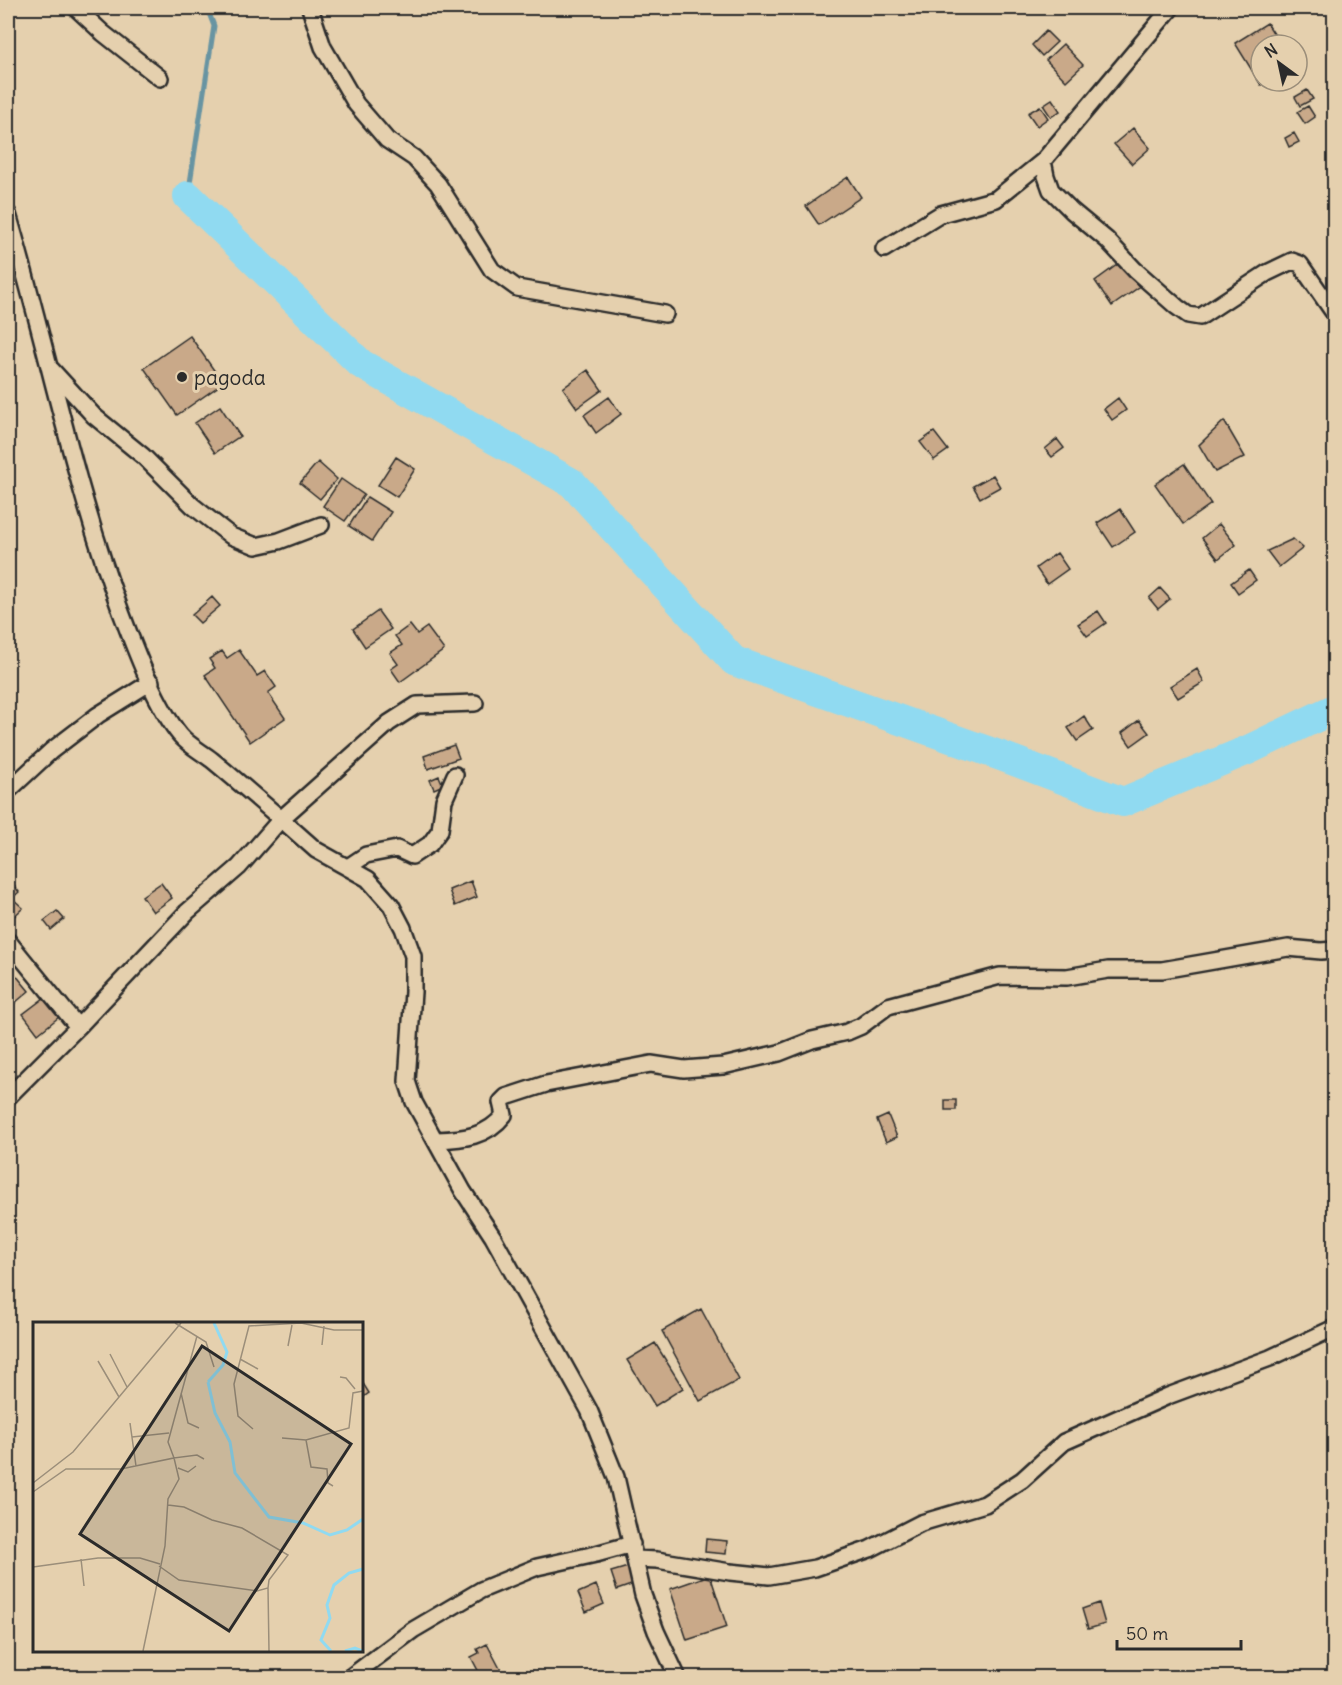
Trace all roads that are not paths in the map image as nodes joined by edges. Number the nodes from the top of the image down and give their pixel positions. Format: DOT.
graph roads {
  1 [pos="76,8"];
  2 [pos="310,8"];
  3 [pos="1171,8"];
  4 [pos="160,78"];
  5 [pos="1043,161"];
  6 [pos="8,214"];
  7 [pos="884,249"];
  8 [pos="1335,313"];
  9 [pos="665,314"];
  10 [pos="49,366"];
  11 [pos="321,525"];
  12 [pos="151,682"];
  13 [pos="474,703"];
  14 [pos="455,775"];
  15 [pos="8,791"];
  16 [pos="281,819"];
  17 [pos="348,867"];
  18 [pos="8,941"];
  19 [pos="1335,950"];
  20 [pos="78,1027"];
  21 [pos="8,1096"];
  22 [pos="436,1140"];
  23 [pos="1335,1328"];
  24 [pos="632,1544"];
  25 [pos="635,1559"];
  26 [pos="349,1677"];
  27 [pos="678,1677"];
  1 -- 4 [label="street"];
  2 -- 9 [label="street"];
  3 -- 5 [label="street"];
  5 -- 7 [label="street"];
  5 -- 8 [label="street"];
  6 -- 10 [label="street"];
  10 -- 11 [label="street"];
  10 -- 12 [label="street"];
  12 -- 15 [label="street"];
  12 -- 16 [label="street"];
  13 -- 16 [label="street"];
  14 -- 17 [label="street"];
  16 -- 17 [label="street"];
  16 -- 20 [label="street"];
  17 -- 22 [label="street"];
  18 -- 20 [label="street"];
  19 -- 22 [label="street"];
  20 -- 21 [label="street"];
  22 -- 24 [label="street"];
  23 -- 25 [label="street"];
  24 -- 25 [label="street"];
  24 -- 26 [label="street"];
  25 -- 27 [label="street"];
}
